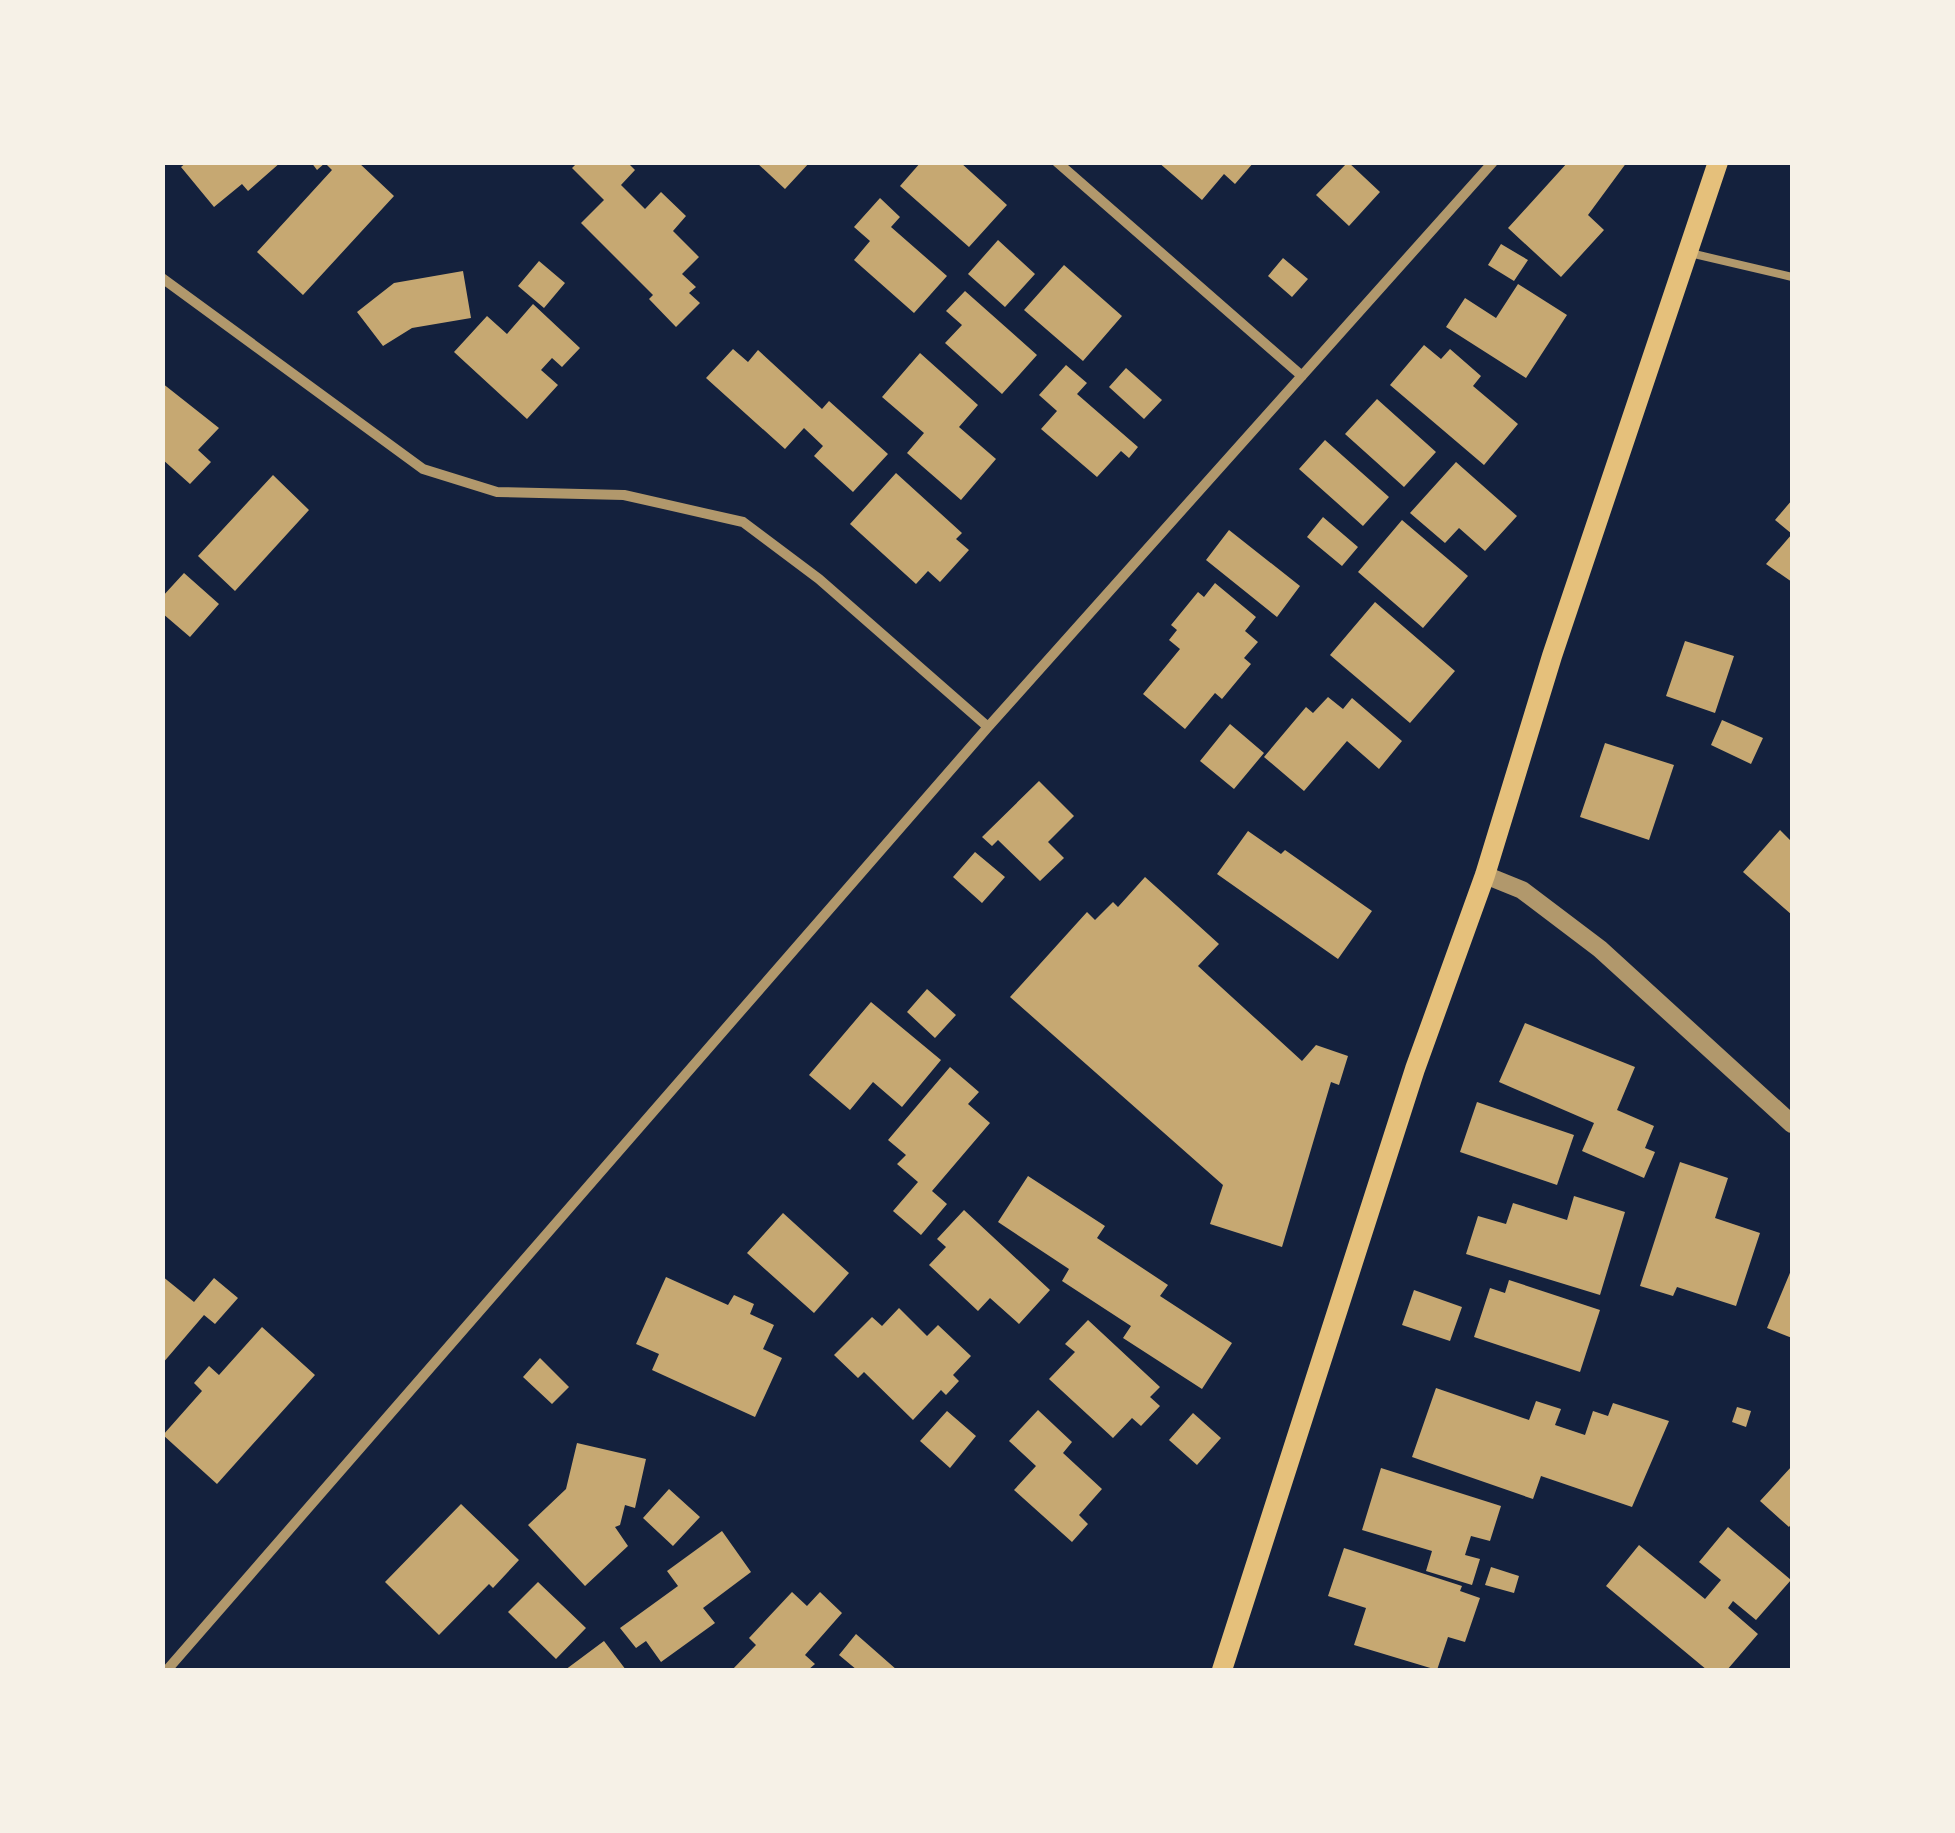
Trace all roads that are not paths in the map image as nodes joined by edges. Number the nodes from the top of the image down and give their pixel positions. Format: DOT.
graph roads {
  1 [pos="1057,162"];
  2 [pos="1492,162"];
  3 [pos="1718,162"];
  4 [pos="1688,253"];
  5 [pos="1792,277"];
  6 [pos="162,278"];
  7 [pos="1302,376"];
  8 [pos="988,727"];
  9 [pos="1485,876"];
  10 [pos="1792,1124"];
  11 [pos="168,1670"];
  12 [pos="1222,1670"];
  1 -- 7 [label="street"];
  2 -- 7 [label="street"];
  3 -- 4 [label="main road"];
  4 -- 5 [label="lane"];
  4 -- 9 [label="main road"];
  6 -- 8 [label="street"];
  7 -- 8 [label="street"];
  8 -- 11 [label="street"];
  9 -- 10 [label="street"];
  9 -- 12 [label="main road"];
}
